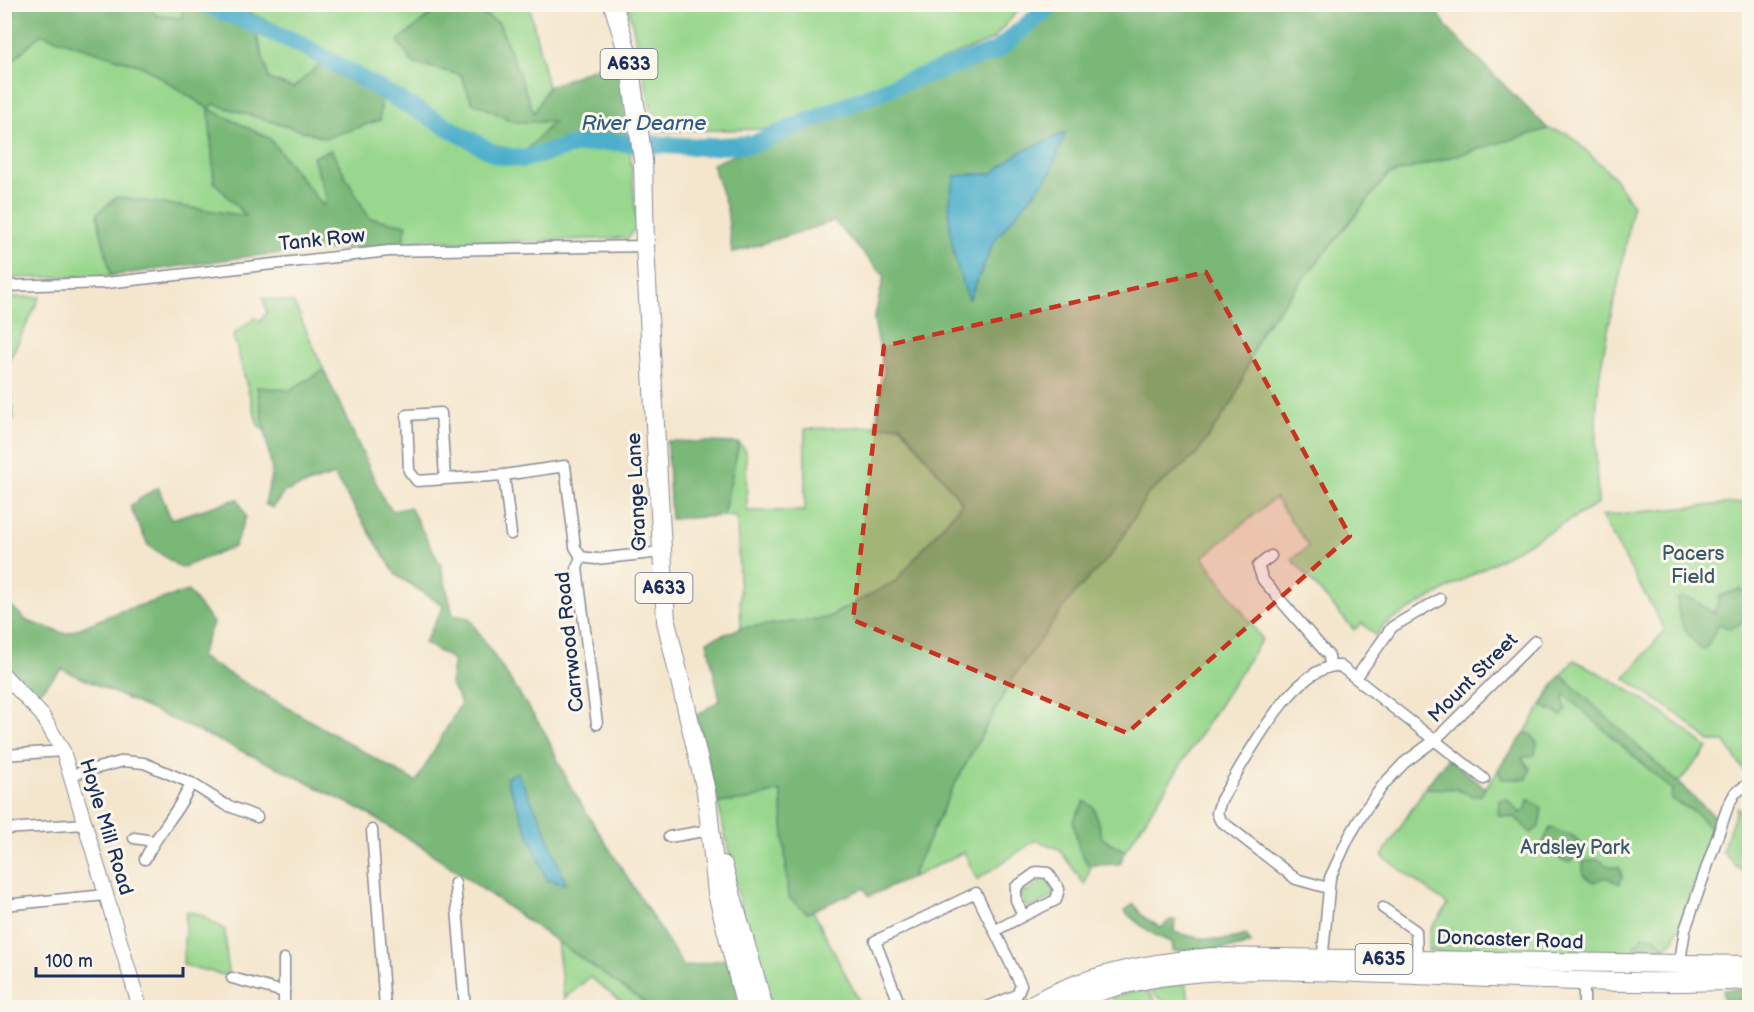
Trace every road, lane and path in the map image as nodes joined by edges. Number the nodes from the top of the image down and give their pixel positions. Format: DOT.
graph roads {
  1 [pos="613,4"];
  2 [pos="645,246"];
  3 [pos="4,286"];
  4 [pos="504,475"];
  5 [pos="446,478"];
  6 [pos="511,534"];
  7 [pos="662,552"];
  8 [pos="1271,556"];
  9 [pos="581,557"];
  10 [pos="1440,599"];
  11 [pos="1535,641"];
  12 [pos="1335,666"];
  13 [pos="4,675"];
  14 [pos="1356,678"];
  15 [pos="597,724"];
  16 [pos="1436,740"];
  17 [pos="63,751"];
  18 [pos="4,755"];
  19 [pos="71,775"];
  20 [pos="1485,779"];
  21 [pos="191,783"];
  22 [pos="1749,783"];
  23 [pos="257,817"];
  24 [pos="86,824"];
  25 [pos="4,829"];
  26 [pos="372,830"];
  27 [pos="710,830"];
  28 [pos="669,837"];
  29 [pos="134,838"];
  30 [pos="153,841"];
  31 [pos="145,859"];
  32 [pos="456,883"];
  33 [pos="1328,888"];
  34 [pos="106,895"];
  35 [pos="4,905"];
  36 [pos="1383,908"];
  37 [pos="1023,916"];
  38 [pos="996,930"];
  39 [pos="284,959"];
  40 [pos="1417,960"];
  41 [pos="1321,965"];
  42 [pos="1749,965"];
  43 [pos="1584,972"];
  44 [pos="1676,974"];
  45 [pos="232,978"];
  46 [pos="1749,980"];
  47 [pos="284,992"];
  48 [pos="140,1008"];
  49 [pos="284,1008"];
  50 [pos="386,1008"];
  51 [pos="465,1008"];
  52 [pos="746,1008"];
  53 [pos="764,1008"];
  54 [pos="902,1008"];
  55 [pos="985,1008"];
  56 [pos="1026,1008"];
  57 [pos="1061,1008"];
  58 [pos="1584,1008"];
  1 -- 2 [label="highway, Grange Lane / A633"];
  2 -- 3 [label="street, Tank Row"];
  2 -- 7 [label="highway, Grange Lane / A633"];
  4 -- 5 [label="street, Carrwood Road"];
  4 -- 6 [label="street"];
  4 -- 9 [label="street, Carrwood Road"];
  5 -- 5 [label="street, Carrwood Road"];
  7 -- 9 [label="street, Carrwood Road"];
  7 -- 27 [label="highway, Grange Lane / A633"];
  8 -- 12 [label="street"];
  9 -- 15 [label="street, Carrwood Road"];
  10 -- 14 [label="street"];
  11 -- 16 [label="street, Mount Street"];
  12 -- 14 [label="street"];
  12 -- 33 [label="street"];
  13 -- 17 [label="street, Hoyle Mill Road"];
  14 -- 16 [label="street"];
  16 -- 20 [label="street"];
  16 -- 33 [label="street, Mount Street"];
  17 -- 18 [label="street"];
  17 -- 19 [label="street, Hoyle Mill Road"];
  19 -- 21 [label="street"];
  19 -- 24 [label="street, Hoyle Mill Road"];
  21 -- 23 [label="street"];
  21 -- 30 [label="street"];
  22 -- 44 [label="street"];
  24 -- 25 [label="street"];
  24 -- 34 [label="street, Hoyle Mill Road"];
  26 -- 50 [label="street"];
  27 -- 28 [label="street"];
  27 -- 52 [label="highway, Grange Lane / A633"];
  27 -- 53 [label="highway, A633"];
  29 -- 30 [label="street"];
  30 -- 31 [label="street"];
  32 -- 51 [label="street"];
  33 -- 41 [label="street, Mount Street"];
  34 -- 35 [label="street"];
  34 -- 48 [label="street, Hoyle Mill Road"];
  36 -- 40 [label="street"];
  37 -- 37 [label="street"];
  37 -- 38 [label="street"];
  38 -- 54 [label="street"];
  38 -- 55 [label="street"];
  39 -- 47 [label="street"];
  40 -- 41 [label="highway, Doncaster Road / A635"];
  40 -- 43 [label="highway, Doncaster Road / A635"];
  41 -- 43 [label="highway, Doncaster Road / A635"];
  41 -- 56 [label="highway, Doncaster Road / A635"];
  41 -- 57 [label="highway, Doncaster Road / A635"];
  42 -- 44 [label="highway, Doncaster Road / A635"];
  43 -- 44 [label="highway, Doncaster Road / A635"];
  43 -- 58 [label="street"];
  44 -- 46 [label="highway, Doncaster Road / A635"];
  45 -- 47 [label="street"];
  47 -- 49 [label="street"];
}
